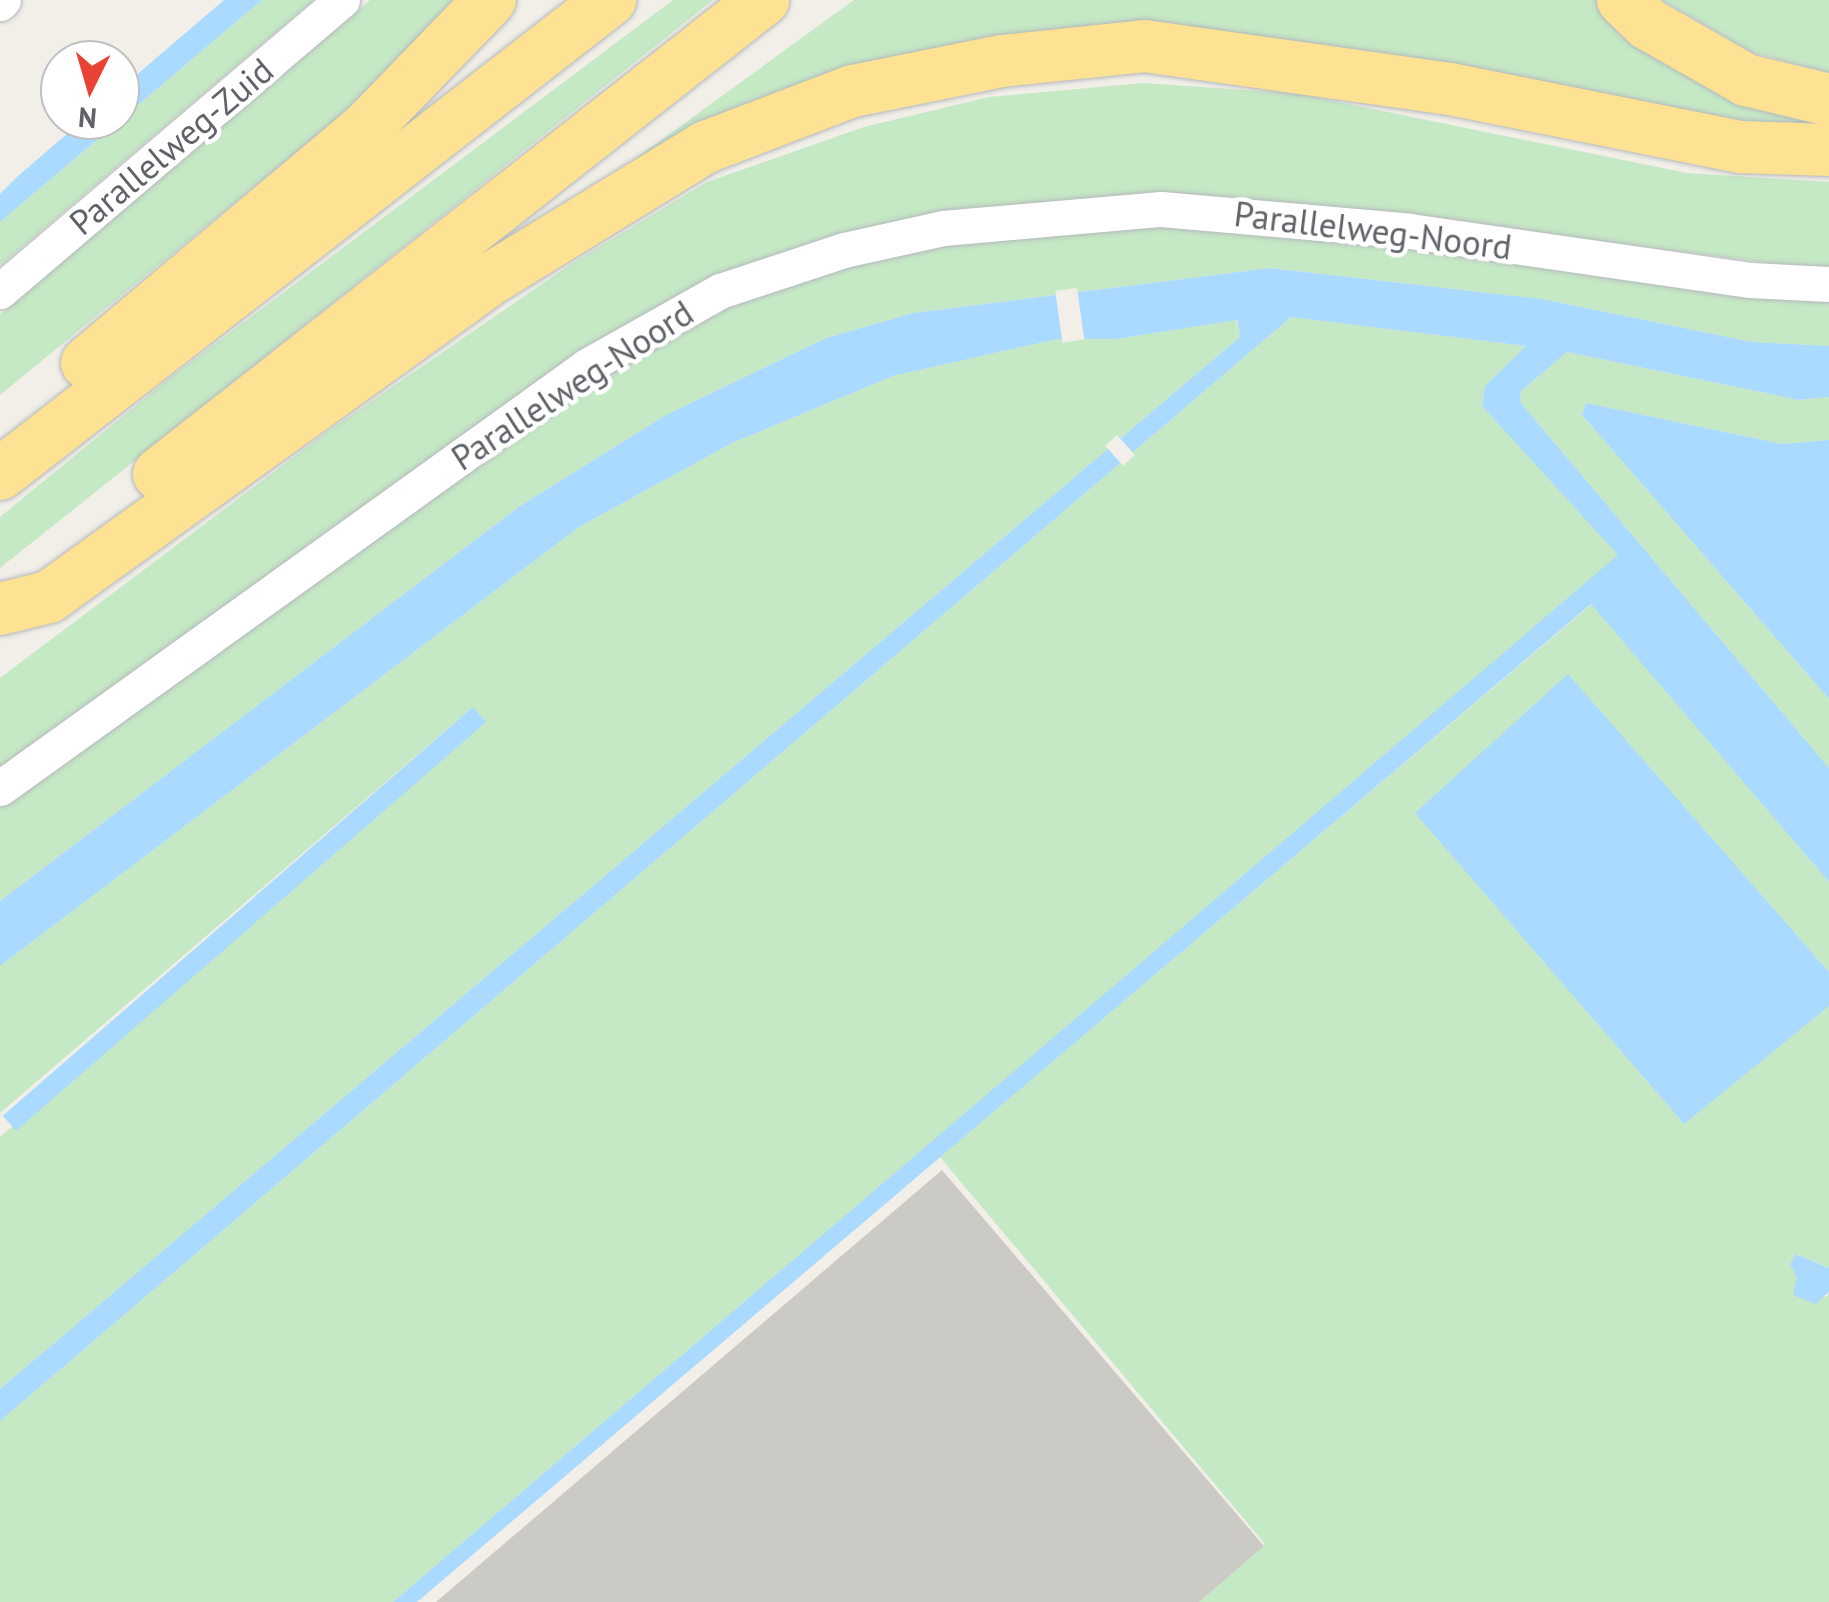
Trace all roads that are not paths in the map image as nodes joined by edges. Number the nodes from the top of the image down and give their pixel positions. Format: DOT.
graph roads {
  1 [pos="342,0"];
  2 [pos="490,0"];
  3 [pos="610,0"];
  4 [pos="764,0"];
  5 [pos="1623,0"];
  6 [pos="1829,100"];
  7 [pos="1829,150"];
  8 [pos="1829,284"];
  9 [pos="0,291"];
  10 [pos="0,463"];
  11 [pos="0,474"];
  12 [pos="0,598"];
  13 [pos="0,610"];
  14 [pos="0,788"];
  1 -- 9 [label="street, Parallelweg-Zuid"];
  2 -- 10 [label="highway"];
  3 -- 11 [label="highway"];
  4 -- 12 [label="highway"];
  5 -- 6 [label="highway"];
  7 -- 13 [label="highway"];
  8 -- 14 [label="street, Parallelweg-Noord"];
}
